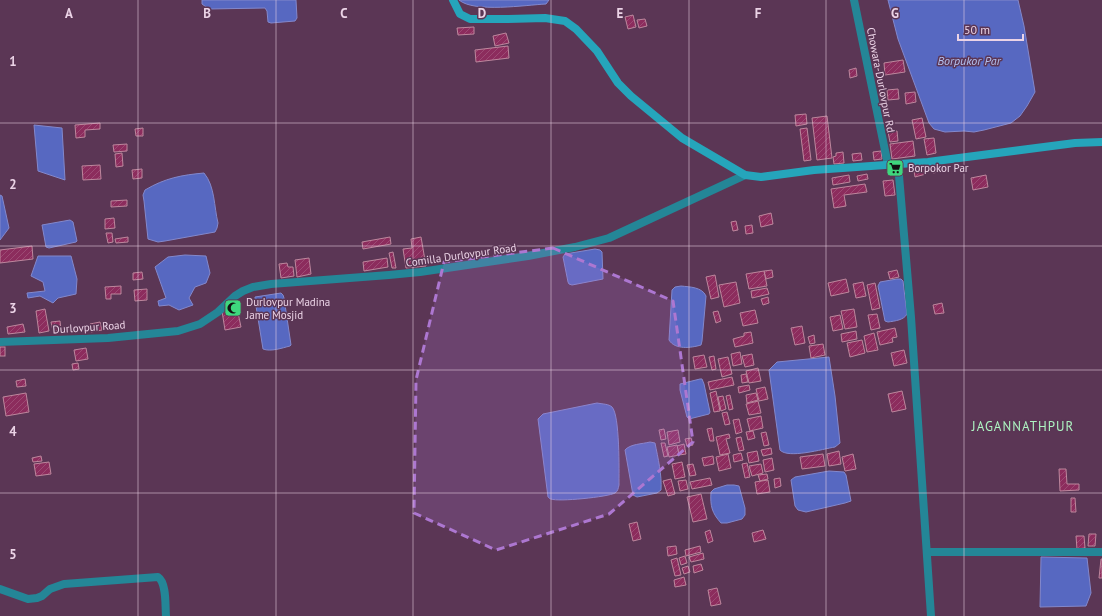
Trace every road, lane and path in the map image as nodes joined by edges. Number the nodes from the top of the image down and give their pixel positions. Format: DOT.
graph roads {
  1 [pos="452,0"];
  2 [pos="854,0"];
  3 [pos="1102,142"];
  4 [pos="898,164"];
  5 [pos="888,165"];
  6 [pos="745,175"];
  7 [pos="178,331"];
  8 [pos="0,342"];
  9 [pos="927,552"];
  10 [pos="1102,552"];
  11 [pos="0,589"];
  12 [pos="166,616"];
  13 [pos="931,616"];
  1 -- 6 [label="main road"];
  2 -- 5 [label="street, Chowara-Durlovpur Rd"];
  3 -- 4 [label="main road"];
  4 -- 5 [label="main road"];
  4 -- 9 [label="street"];
  5 -- 6 [label="main road"];
  6 -- 7 [label="street, Comilla Durlovpur Road"];
  7 -- 8 [label="street, Durlovpur Road"];
  9 -- 10 [label="street"];
  9 -- 13 [label="street"];
  11 -- 12 [label="street"];
}
